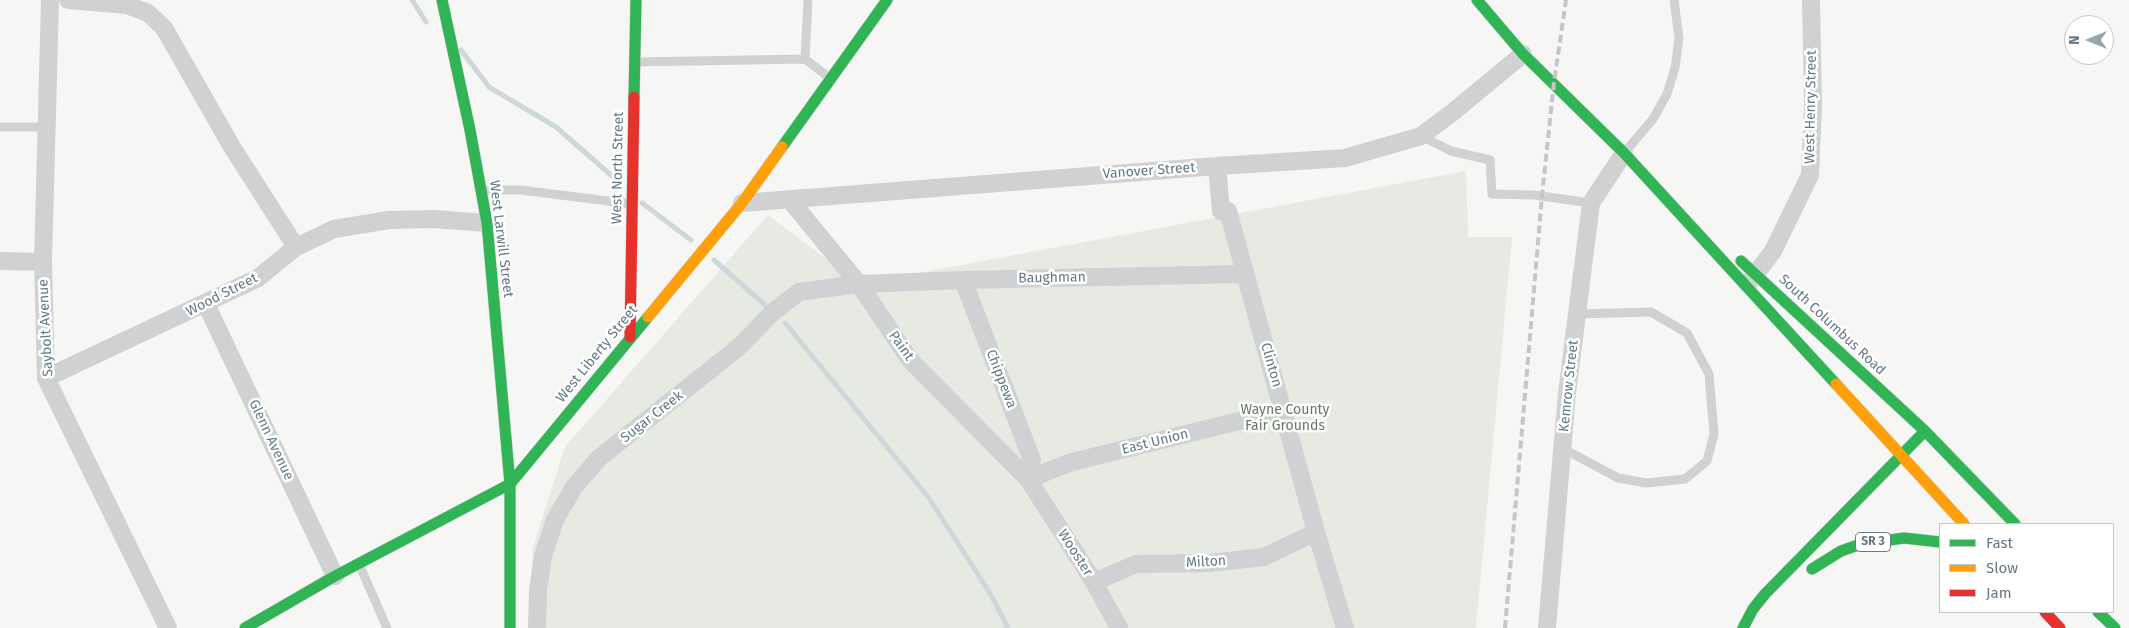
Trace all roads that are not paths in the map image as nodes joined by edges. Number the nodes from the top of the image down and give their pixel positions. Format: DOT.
graph roads {
  1 [pos="50,0"];
  2 [pos="68,0"];
  3 [pos="442,0"];
  4 [pos="636,0"];
  5 [pos="808,0"];
  6 [pos="887,0"];
  7 [pos="1477,0"];
  8 [pos="1674,0"];
  9 [pos="1811,0"];
  10 [pos="1523,54"];
  11 [pos="805,59"];
  12 [pos="635,62"];
  13 [pos="831,79"];
  14 [pos="0,127"];
  15 [pos="47,127"];
  16 [pos="1421,136"];
  17 [pos="1624,153"];
  18 [pos="1218,166"];
  19 [pos="480,190"];
  20 [pos="789,199"];
  21 [pos="742,202"];
  22 [pos="1591,203"];
  23 [pos="633,204"];
  24 [pos="487,224"];
  25 [pos="296,247"];
  26 [pos="0,261"];
  27 [pos="43,262"];
  28 [pos="1245,274"];
  29 [pos="963,280"];
  30 [pos="1751,280"];
  31 [pos="859,284"];
  32 [pos="206,304"];
  33 [pos="1577,314"];
  34 [pos="630,337"];
  35 [pos="46,378"];
  36 [pos="1284,410"];
  37 [pos="1925,431"];
  38 [pos="1562,448"];
  39 [pos="1900,456"];
  40 [pos="1028,479"];
  41 [pos="510,484"];
  42 [pos="1963,523"];
  43 [pos="2013,523"];
  44 [pos="1316,532"];
  45 [pos="1838,541"];
  46 [pos="1939,542"];
  47 [pos="359,563"];
  48 [pos="1812,568"];
  49 [pos="335,576"];
  50 [pos="1801,580"];
  51 [pos="1094,582"];
  52 [pos="2046,613"];
  53 [pos="2099,613"];
  54 [pos="168,628"];
  55 [pos="245,628"];
  56 [pos="387,628"];
  57 [pos="510,628"];
  58 [pos="537,628"];
  59 [pos="1119,628"];
  60 [pos="1345,628"];
  61 [pos="1547,628"];
  62 [pos="1743,628"];
  63 [pos="2060,628"];
  64 [pos="2115,628"];
  1 -- 15 [label="street, Saybolt Avenue"];
  2 -- 25 [label="street"];
  3 -- 19 [label="main road, West Larwill Street"];
  4 -- 12 [label="main road, West North Street"];
  5 -- 11 [label="lane"];
  6 -- 13 [label="main road, West Liberty Street"];
  7 -- 10 [label="main road, South Columbus Road"];
  8 -- 17 [label="lane"];
  9 -- 30 [label="street, West Henry Street"];
  10 -- 16 [label="street, Vanover Street"];
  10 -- 17 [label="main road, South Columbus Road"];
  11 -- 12 [label="lane"];
  11 -- 13 [label="lane"];
  12 -- 23 [label="main road, West North Street"];
  13 -- 21 [label="main road, West Liberty Street"];
  14 -- 15 [label="lane"];
  15 -- 27 [label="street, Saybolt Avenue"];
  16 -- 18 [label="street, Vanover Street"];
  16 -- 22 [label="lane"];
  17 -- 22 [label="street, Kemrow Street"];
  17 -- 30 [label="main road, South Columbus Road"];
  17 -- 30 [label="main road, South Columbus Road"];
  18 -- 20 [label="street, Vanover Street"];
  18 -- 28 [label="street, Clinton"];
  19 -- 23 [label="lane"];
  19 -- 24 [label="main road, West Larwill Street"];
  20 -- 21 [label="street, Vanover Street"];
  20 -- 31 [label="street, Paint"];
  21 -- 34 [label="main road, West Liberty Street"];
  22 -- 33 [label="street, Kemrow Street"];
  23 -- 34 [label="main road, West North Street"];
  24 -- 25 [label="street, Wood Street"];
  24 -- 41 [label="main road, West Larwill Street"];
  25 -- 32 [label="street, Wood Street"];
  26 -- 27 [label="street"];
  27 -- 35 [label="street, Saybolt Avenue"];
  28 -- 29 [label="street, Baughman"];
  28 -- 36 [label="street, Clinton"];
  29 -- 31 [label="street, Baughman"];
  29 -- 40 [label="street, Chippewa"];
  30 -- 37 [label="main road, South Columbus Road"];
  30 -- 39 [label="main road, South Columbus Road"];
  31 -- 40 [label="street, Paint"];
  31 -- 58 [label="street, Sugar Creek"];
  32 -- 35 [label="street, Wood Street"];
  32 -- 49 [label="street, Glenn Avenue"];
  33 -- 38 [label="street, Kemrow Street"];
  33 -- 38 [label="lane"];
  34 -- 41 [label="main road, West Liberty Street"];
  35 -- 54 [label="street, Saybolt Avenue"];
  36 -- 40 [label="street, East Union"];
  36 -- 44 [label="street, Clinton"];
  37 -- 39 [label="main road"];
  37 -- 43 [label="main road, South Columbus Road"];
  38 -- 61 [label="street, Kemrow Street"];
  39 -- 42 [label="main road, South Columbus Road"];
  39 -- 62 [label="main road"];
  40 -- 51 [label="street, Wooster"];
  41 -- 47 [label="main road, West Liberty Street"];
  41 -- 57 [label="main road, West Larwill Street"];
  44 -- 51 [label="street, Milton"];
  44 -- 60 [label="street, Clinton"];
  45 -- 48 [label="main road"];
  46 -- 48 [label="main road, SR 3"];
  47 -- 49 [label="main road, West Liberty Street"];
  47 -- 56 [label="lane"];
  48 -- 50 [label="main road, SR 3"];
  49 -- 55 [label="main road, West Liberty Street"];
  51 -- 59 [label="street, Wooster"];
  52 -- 63 [label="main road"];
  53 -- 64 [label="main road"];
}
